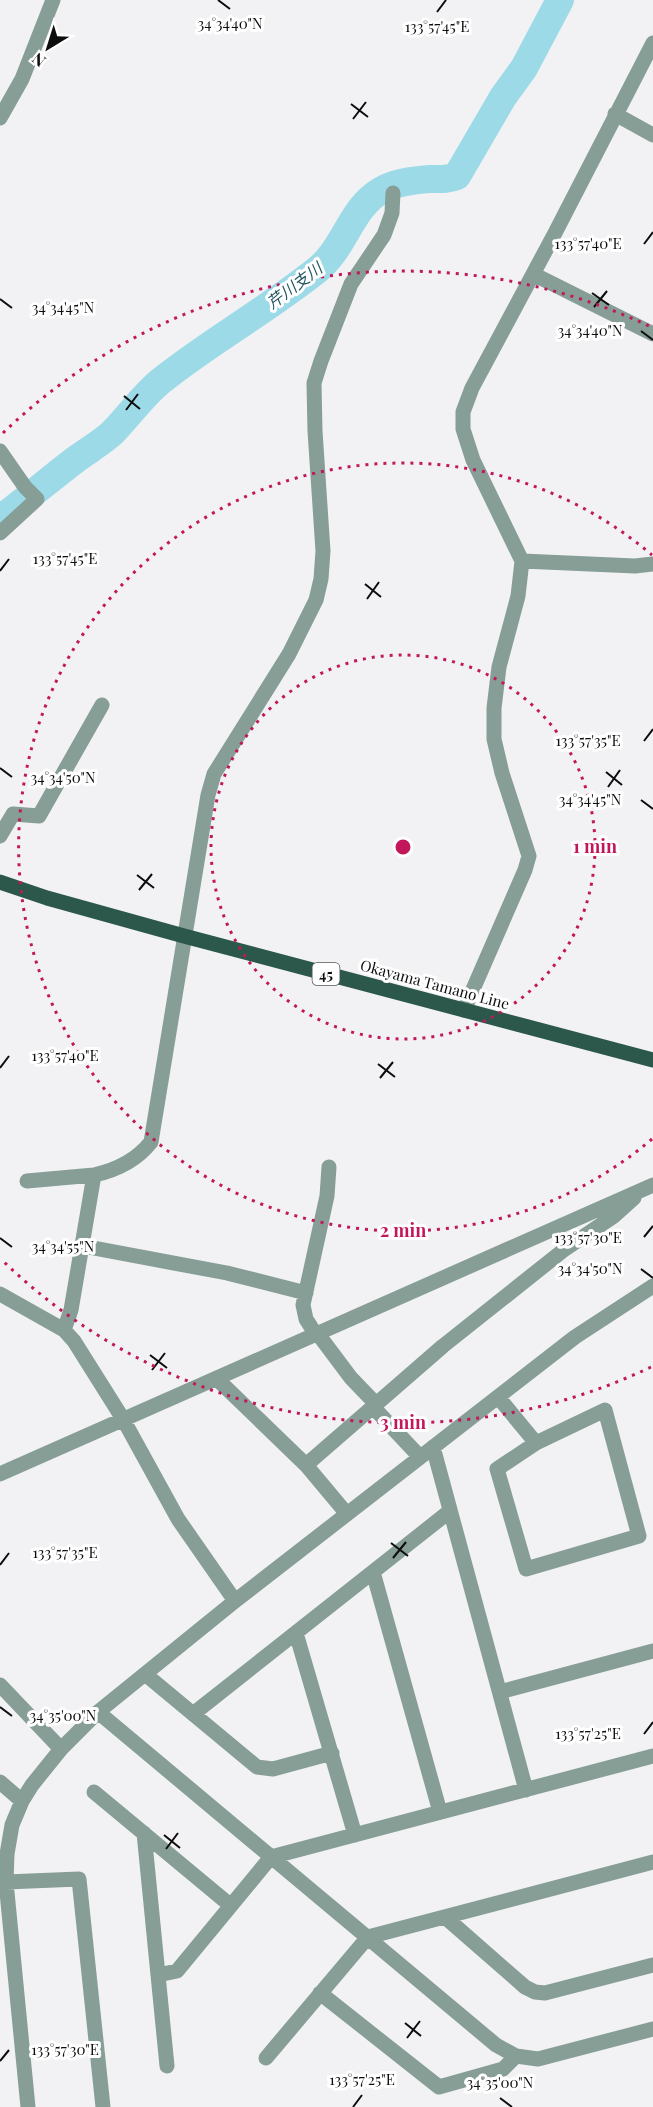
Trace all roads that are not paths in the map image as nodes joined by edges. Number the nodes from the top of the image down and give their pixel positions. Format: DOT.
graph roads {
  1 [pos="53,0"];
  2 [pos="653,43"];
  3 [pos="615,114"];
  4 [pos="0,118"];
  5 [pos="653,135"];
  6 [pos="393,193"];
  7 [pos="532,274"];
  8 [pos="653,334"];
  9 [pos="0,451"];
  10 [pos="0,533"];
  11 [pos="522,561"];
  12 [pos="653,564"];
  13 [pos="102,705"];
  14 [pos="0,836"];
  15 [pos="0,882"];
  16 [pos="184,936"];
  17 [pos="464,1010"];
  18 [pos="653,1060"];
  19 [pos="329,1167"];
  20 [pos="93,1175"];
  21 [pos="27,1181"];
  22 [pos="648,1188"];
  23 [pos="83,1246"];
  24 [pos="653,1286"];
  25 [pos="306,1293"];
  26 [pos="0,1294"];
  27 [pos="64,1330"];
  28 [pos="317,1334"];
  29 [pos="217,1379"];
  30 [pos="498,1397"];
  31 [pos="376,1406"];
  32 [pos="123,1419"];
  33 [pos="536,1443"];
  34 [pos="433,1447"];
  35 [pos="420,1457"];
  36 [pos="306,1466"];
  37 [pos="0,1474"];
  38 [pos="450,1511"];
  39 [pos="346,1514"];
  40 [pos="373,1572"];
  41 [pos="235,1601"];
  42 [pos="296,1633"];
  43 [pos="653,1652"];
  44 [pos="145,1674"];
  45 [pos="0,1685"];
  46 [pos="500,1692"];
  47 [pos="98,1712"];
  48 [pos="193,1714"];
  49 [pos="62,1749"];
  50 [pos="332,1753"];
  51 [pos="653,1756"];
  52 [pos="0,1782"];
  53 [pos="526,1790"];
  54 [pos="94,1792"];
  55 [pos="22,1801"];
  56 [pos="440,1812"];
  57 [pos="144,1833"];
  58 [pos="356,1835"];
  59 [pos="271,1857"];
  60 [pos="653,1862"];
  61 [pos="6,1882"];
  62 [pos="230,1905"];
  63 [pos="445,1917"];
  64 [pos="368,1937"];
  65 [pos="653,1965"];
  66 [pos="158,1975"];
  67 [pos="321,1993"];
  68 [pos="653,2029"];
  69 [pos="516,2056"];
  70 [pos="266,2058"];
  71 [pos="166,2066"];
  72 [pos="28,2107"];
  73 [pos="103,2107"];
  1 -- 4 [label="street"];
  2 -- 3 [label="street"];
  3 -- 5 [label="street"];
  3 -- 7 [label="street"];
  6 -- 16 [label="street"];
  7 -- 8 [label="street"];
  7 -- 11 [label="street"];
  9 -- 10 [label="street"];
  11 -- 12 [label="street"];
  11 -- 17 [label="street"];
  13 -- 14 [label="street"];
  15 -- 16 [label="main road, Okayama Tamano Line / 45"];
  16 -- 17 [label="main road, Okayama Tamano Line / 45"];
  16 -- 20 [label="street"];
  17 -- 18 [label="main road, Okayama Tamano Line / 45"];
  19 -- 25 [label="street"];
  20 -- 21 [label="street"];
  20 -- 23 [label="street"];
  22 -- 28 [label="street"];
  22 -- 31 [label="street"];
  23 -- 25 [label="street"];
  23 -- 27 [label="street"];
  24 -- 30 [label="street"];
  25 -- 28 [label="street"];
  26 -- 27 [label="street"];
  27 -- 32 [label="street"];
  28 -- 29 [label="street"];
  28 -- 31 [label="street"];
  29 -- 32 [label="street"];
  29 -- 36 [label="street"];
  30 -- 33 [label="street"];
  30 -- 34 [label="street"];
  31 -- 35 [label="street"];
  31 -- 36 [label="street"];
  32 -- 37 [label="street"];
  32 -- 41 [label="street"];
  33 -- 33 [label="street"];
  34 -- 35 [label="street"];
  34 -- 38 [label="street"];
  35 -- 39 [label="street"];
  36 -- 39 [label="street"];
  38 -- 40 [label="street"];
  38 -- 46 [label="street"];
  39 -- 41 [label="street"];
  40 -- 42 [label="street"];
  40 -- 56 [label="street"];
  41 -- 44 [label="street"];
  42 -- 48 [label="street"];
  42 -- 50 [label="street"];
  43 -- 46 [label="street"];
  44 -- 47 [label="street"];
  44 -- 48 [label="street"];
  45 -- 49 [label="street"];
  46 -- 53 [label="street"];
  47 -- 49 [label="street"];
  47 -- 59 [label="street"];
  48 -- 50 [label="street"];
  49 -- 55 [label="street"];
  50 -- 58 [label="street"];
  51 -- 53 [label="street"];
  52 -- 55 [label="street"];
  53 -- 56 [label="street"];
  54 -- 57 [label="street"];
  55 -- 61 [label="street"];
  56 -- 58 [label="street"];
  57 -- 62 [label="street"];
  57 -- 66 [label="street"];
  58 -- 59 [label="street"];
  59 -- 62 [label="street"];
  59 -- 64 [label="street"];
  60 -- 63 [label="street"];
  61 -- 72 [label="street"];
  61 -- 73 [label="street"];
  62 -- 66 [label="street"];
  63 -- 64 [label="street"];
  63 -- 65 [label="street"];
  64 -- 67 [label="street"];
  64 -- 69 [label="street"];
  66 -- 71 [label="street"];
  67 -- 69 [label="street"];
  67 -- 70 [label="street"];
  68 -- 69 [label="street"];
}
